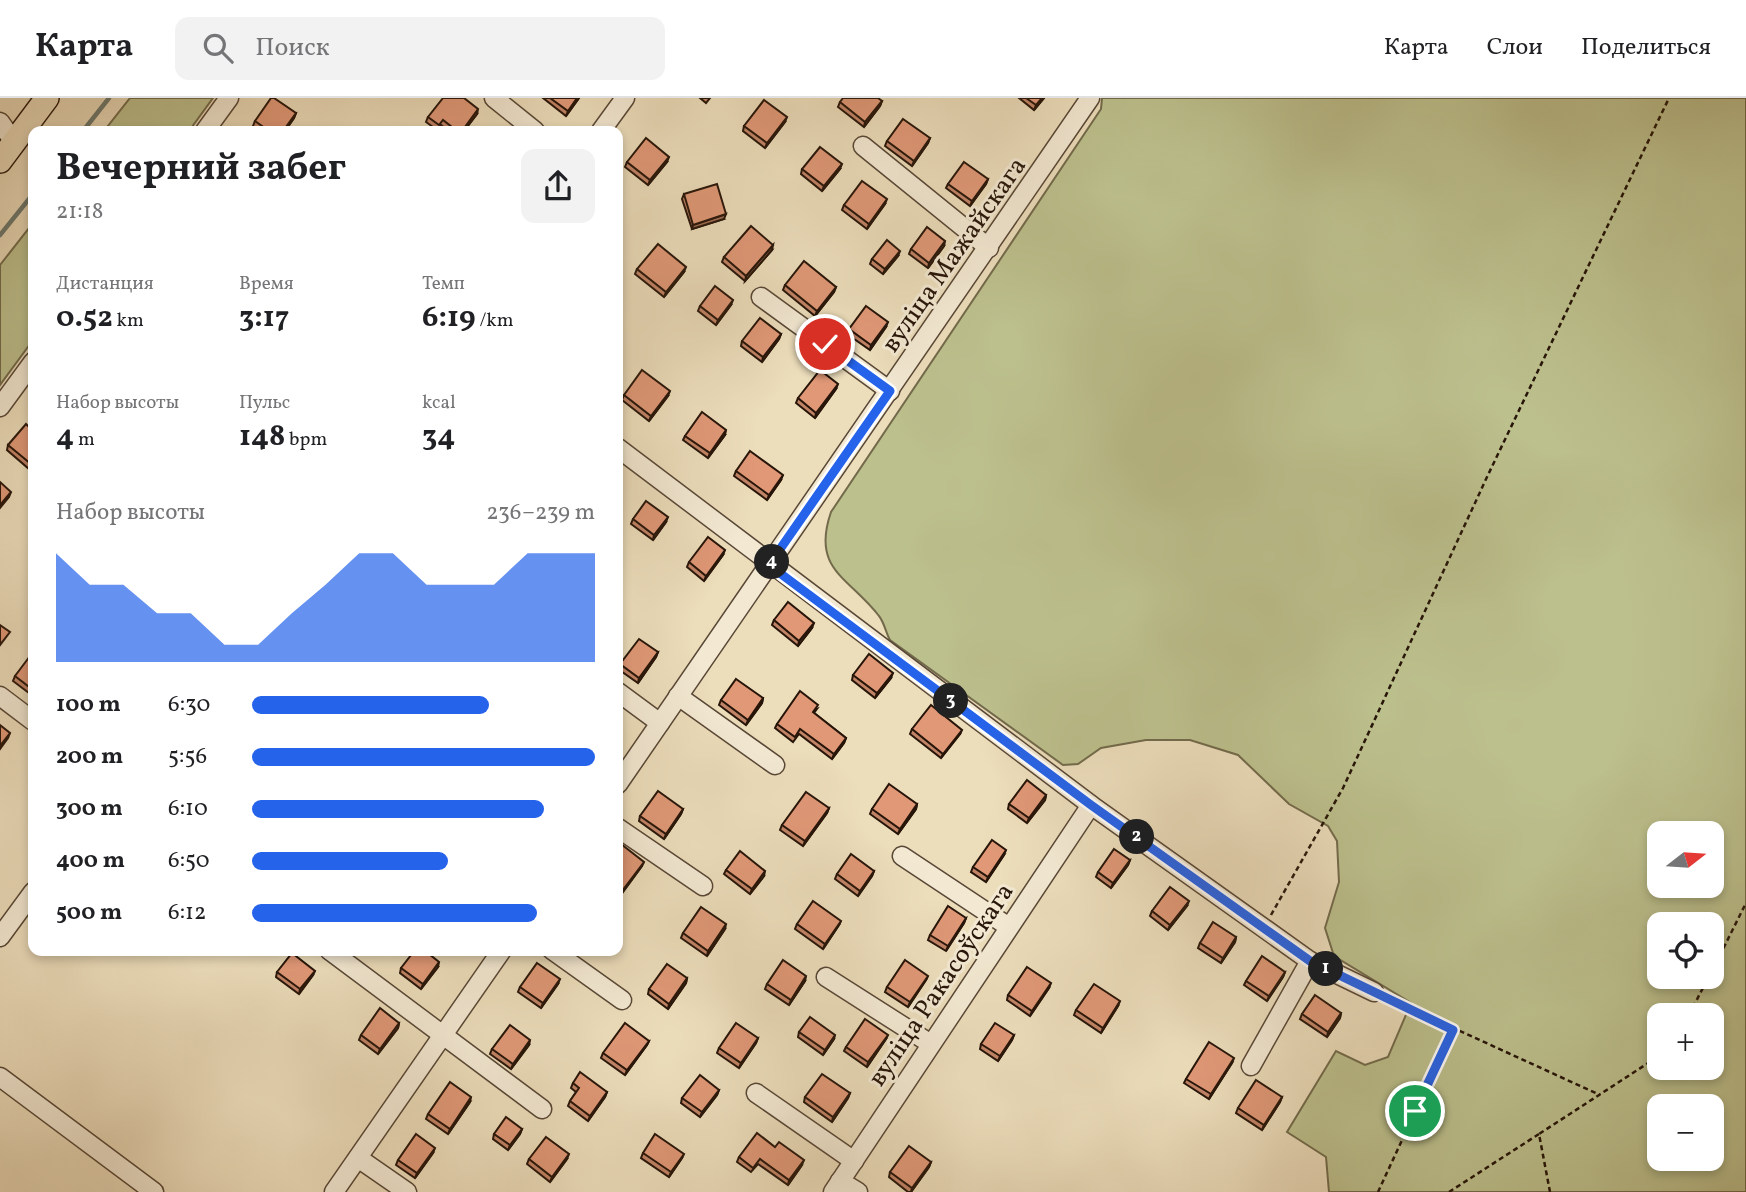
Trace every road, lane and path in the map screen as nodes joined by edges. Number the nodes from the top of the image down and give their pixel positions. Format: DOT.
graph roads {
  1 [pos="47,98"];
  2 [pos="229,98"];
  3 [pos="494,98"];
  4 [pos="625,98"];
  5 [pos="1669,98"];
  6 [pos="1091,99"];
  7 [pos="0,122"];
  8 [pos="209,126"];
  9 [pos="529,126"];
  10 [pos="605,126"];
  11 [pos="14,142"];
  12 [pos="863,146"];
  13 [pos="0,161"];
  14 [pos="989,247"];
  15 [pos="761,297"];
  16 [pos="28,369"];
  17 [pos="890,391"];
  18 [pos="0,407"];
  19 [pos="623,452"];
  20 [pos="769,565"];
  21 [pos="0,696"];
  22 [pos="623,696"];
  23 [pos="678,696"];
  24 [pos="28,717"];
  25 [pos="660,723"];
  26 [pos="775,765"];
  27 [pos="623,777"];
  28 [pos="1091,805"];
  29 [pos="623,831"];
  30 [pos="902,856"];
  31 [pos="703,886"];
  32 [pos="28,898"];
  33 [pos="1746,903"];
  34 [pos="1009,927"];
  35 [pos="1265,927"];
  36 [pos="2,931"];
  37 [pos="1724,947"];
  38 [pos="337,956"];
  39 [pos="498,956"];
  40 [pos="560,956"];
  41 [pos="1310,961"];
  42 [pos="826,977"];
  43 [pos="1374,992"];
  44 [pos="622,1000"];
  45 [pos="1453,1030"];
  46 [pos="441,1037"];
  47 [pos="931,1044"];
  48 [pos="1647,1064"];
  49 [pos="1251,1066"];
  50 [pos="0,1077"];
  51 [pos="756,1093"];
  52 [pos="1600,1095"];
  53 [pos="542,1110"];
  54 [pos="1539,1134"];
  55 [pos="358,1158"];
  56 [pos="854,1161"];
  57 [pos="837,1186"];
  58 [pos="154,1192"];
  59 [pos="334,1192"];
  60 [pos="407,1192"];
  61 [pos="858,1192"];
  62 [pos="1378,1192"];
  63 [pos="1449,1192"];
  64 [pos="1550,1192"];
  1 -- 11 [label="main road"];
  2 -- 8 [label="street"];
  3 -- 9 [label="street"];
  4 -- 10 [label="street"];
  5 -- 35 [label="path"];
  6 -- 14 [label="street, вуліца Мажайскага"];
  7 -- 11 [label="street"];
  11 -- 13 [label="main road"];
  12 -- 14 [label="street"];
  14 -- 17 [label="street, вуліца Мажайскага"];
  15 -- 17 [label="street"];
  16 -- 18 [label="street"];
  17 -- 20 [label="street, вуліца Мажайскага"];
  19 -- 20 [label="street"];
  20 -- 23 [label="street, вуліца Мажайскага"];
  20 -- 28 [label="street"];
  21 -- 24 [label="street"];
  22 -- 25 [label="street"];
  23 -- 25 [label="street, вуліца Мажайскага"];
  23 -- 26 [label="street"];
  25 -- 27 [label="street, вуліца Мажайскага"];
  28 -- 34 [label="street, вуліца Ракасоўскага"];
  28 -- 35 [label="street"];
  29 -- 31 [label="street"];
  30 -- 34 [label="street"];
  32 -- 36 [label="street"];
  33 -- 37 [label="path"];
  34 -- 47 [label="street, вуліца Ракасоўскага"];
  35 -- 41 [label="street"];
  38 -- 46 [label="street"];
  39 -- 46 [label="street"];
  40 -- 44 [label="street"];
  41 -- 43 [label="street"];
  41 -- 49 [label="street"];
  42 -- 47 [label="street"];
  43 -- 45 [label="path"];
  45 -- 52 [label="path"];
  45 -- 62 [label="path"];
  46 -- 53 [label="street"];
  46 -- 55 [label="street"];
  47 -- 56 [label="street, вуліца Ракасоўскага"];
  48 -- 52 [label="path"];
  50 -- 58 [label="street"];
  51 -- 56 [label="street"];
  52 -- 54 [label="path"];
  54 -- 63 [label="path"];
  54 -- 64 [label="path"];
  55 -- 59 [label="street"];
  55 -- 60 [label="street"];
  56 -- 57 [label="street, вуліца Ракасоўскага"];
  57 -- 61 [label="street"];
}
